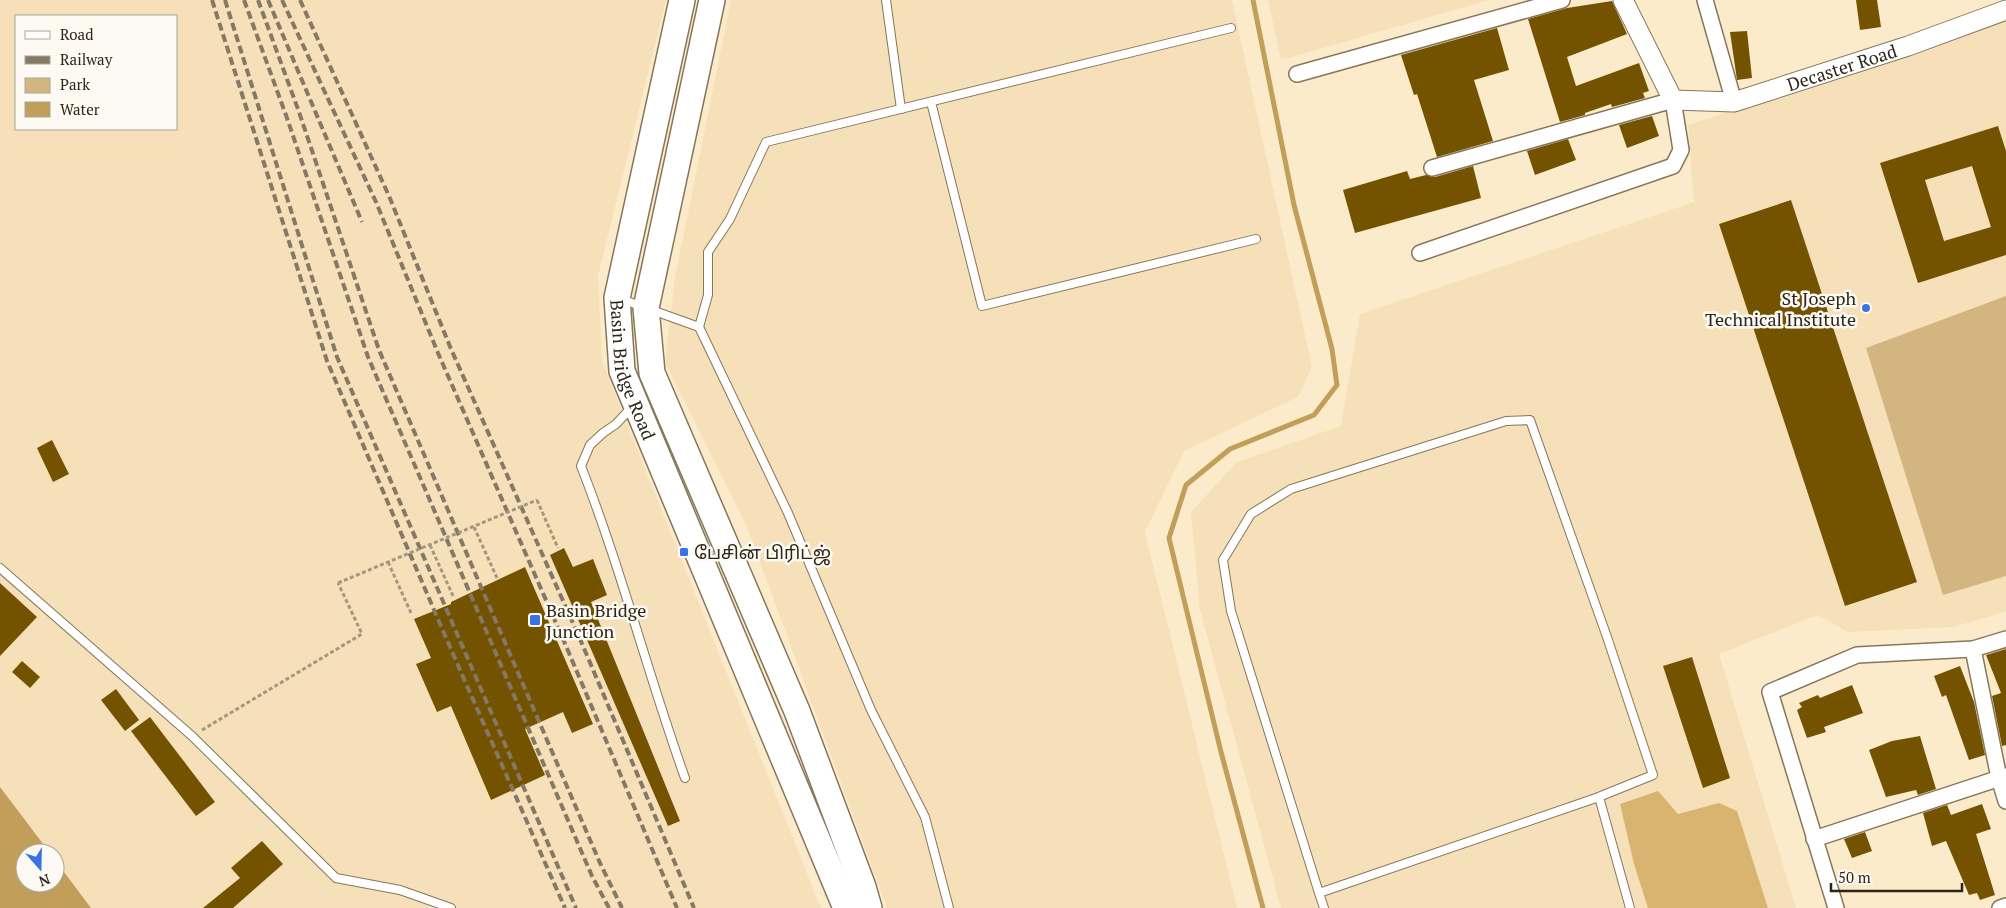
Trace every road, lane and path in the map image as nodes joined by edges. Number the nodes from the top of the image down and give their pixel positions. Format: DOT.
graph roads {
  1 [pos="682,0"];
  2 [pos="712,0"];
  3 [pos="886,0"];
  4 [pos="1562,0"];
  5 [pos="1623,0"];
  6 [pos="1705,0"];
  7 [pos="2006,10"];
  8 [pos="1231,28"];
  9 [pos="1297,74"];
  10 [pos="1673,100"];
  11 [pos="931,102"];
  12 [pos="1734,102"];
  13 [pos="901,109"];
  14 [pos="1432,168"];
  15 [pos="1256,239"];
  16 [pos="1420,253"];
  17 [pos="617,298"];
  18 [pos="646,308"];
  19 [pos="699,327"];
  20 [pos="635,404"];
  21 [pos="474,527"];
  22 [pos="430,545"];
  23 [pos="558,548"];
  24 [pos="388,562"];
  25 [pos="0,568"];
  26 [pos="496,578"];
  27 [pos="453,596"];
  28 [pos="411,613"];
  29 [pos="2006,639"];
  30 [pos="1973,649"];
  31 [pos="192,736"];
  32 [pos="2002,777"];
  33 [pos="685,778"];
  34 [pos="1599,797"];
  35 [pos="2006,801"];
  36 [pos="1814,839"];
  37 [pos="1319,894"];
  38 [pos="2006,906"];
  39 [pos="451,908"];
  40 [pos="846,908"];
  41 [pos="869,908"];
  42 [pos="949,908"];
  43 [pos="1324,908"];
  44 [pos="1630,908"];
  45 [pos="1836,908"];
  46 [pos="2000,908"];
  1 -- 17 [label="main road, Basin Bridge Road"];
  2 -- 18 [label="main road, Basin Bridge Road"];
  3 -- 13 [label="lane"];
  4 -- 9 [label="street"];
  5 -- 10 [label="street"];
  6 -- 12 [label="street"];
  7 -- 12 [label="street, Decaster Road"];
  8 -- 11 [label="lane"];
  10 -- 12 [label="street, Decaster Road"];
  10 -- 14 [label="street"];
  10 -- 16 [label="street"];
  11 -- 13 [label="lane"];
  11 -- 15 [label="lane"];
  13 -- 19 [label="lane"];
  17 -- 18 [label="lane"];
  17 -- 20 [label="main road, Basin Bridge Road"];
  18 -- 19 [label="lane"];
  18 -- 41 [label="main road, Basin Bridge Road"];
  19 -- 42 [label="lane"];
  20 -- 33 [label="lane"];
  20 -- 40 [label="main road, Basin Bridge Road"];
  21 -- 22 [label="path, bridge"];
  21 -- 23 [label="path, bridge"];
  21 -- 26 [label="path"];
  22 -- 24 [label="path, bridge"];
  22 -- 27 [label="path"];
  24 -- 28 [label="path"];
  24 -- 31 [label="path, bridge"];
  25 -- 31 [label="lane"];
  29 -- 30 [label="street"];
  30 -- 32 [label="street"];
  30 -- 36 [label="street"];
  31 -- 39 [label="lane"];
  32 -- 35 [label="street"];
  32 -- 36 [label="street"];
  34 -- 37 [label="lane"];
  34 -- 37 [label="lane"];
  34 -- 44 [label="lane"];
  36 -- 45 [label="street"];
  37 -- 43 [label="lane"];
  38 -- 46 [label="street"];
}
